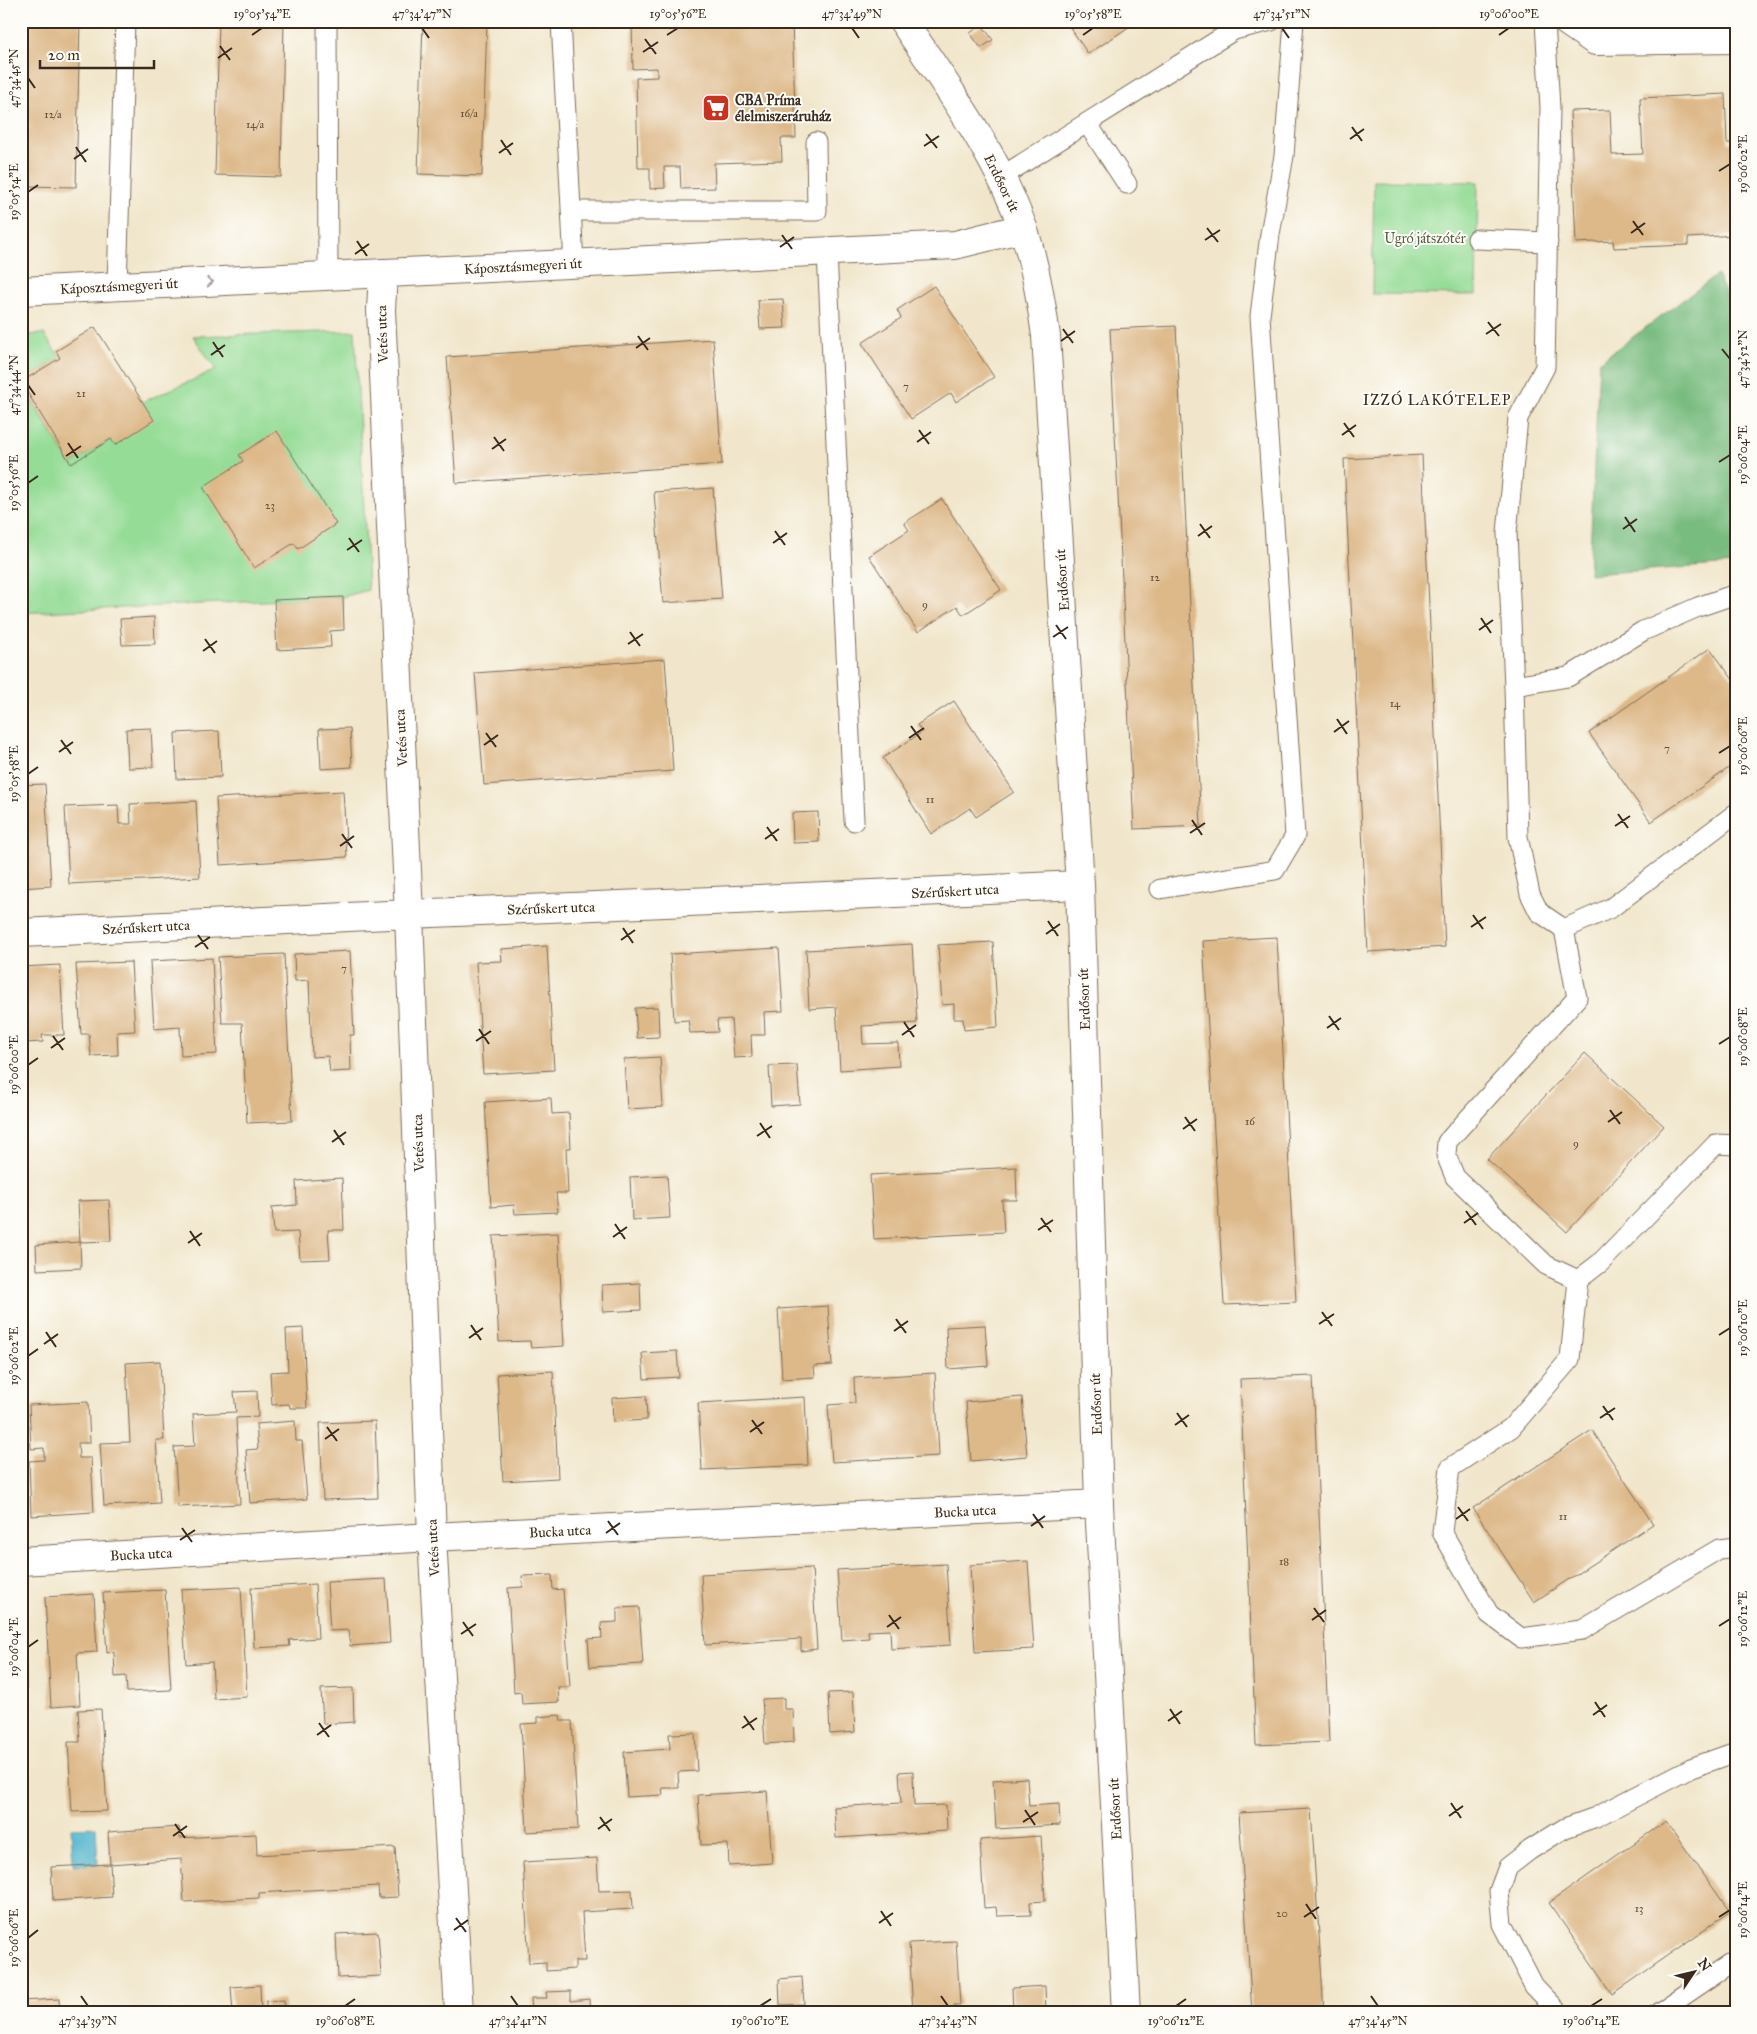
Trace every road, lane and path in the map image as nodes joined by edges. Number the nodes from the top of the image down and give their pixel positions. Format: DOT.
graph roads {
  1 [pos="125,21"];
  2 [pos="327,21"];
  3 [pos="561,21"];
  4 [pos="903,21"];
  5 [pos="1271,21"];
  6 [pos="1294,21"];
  7 [pos="1545,21"];
  8 [pos="1566,21"];
  9 [pos="1736,39"];
  10 [pos="1087,123"];
  11 [pos="816,142"];
  12 [pos="1001,178"];
  13 [pos="1127,184"];
  14 [pos="572,211"];
  15 [pos="1023,228"];
  16 [pos="1477,239"];
  17 [pos="1548,242"];
  18 [pos="827,253"];
  19 [pos="574,264"];
  20 [pos="383,273"];
  21 [pos="328,276"];
  22 [pos="117,286"];
  23 [pos="21,291"];
  24 [pos="1736,594"];
  25 [pos="1514,686"];
  26 [pos="1736,813"];
  27 [pos="854,820"];
  28 [pos="1080,885"];
  29 [pos="1160,888"];
  30 [pos="409,914"];
  31 [pos="1564,929"];
  32 [pos="21,933"];
  33 [pos="1736,1145"];
  34 [pos="1578,1280"];
  35 [pos="1099,1504"];
  36 [pos="432,1537"];
  37 [pos="1736,1547"];
  38 [pos="21,1561"];
  39 [pos="1736,1752"];
  40 [pos="1736,1960"];
  41 [pos="459,2013"];
  42 [pos="1126,2013"];
  43 [pos="1560,2013"];
  44 [pos="1658,2013"];
  1 -- 22 [label="lane"];
  2 -- 21 [label="lane"];
  3 -- 14 [label="lane"];
  4 -- 12 [label="street, Erdősor út"];
  5 -- 10 [label="lane"];
  6 -- 29 [label="lane"];
  7 -- 17 [label="lane"];
  8 -- 9 [label="street"];
  10 -- 12 [label="lane"];
  10 -- 13 [label="lane"];
  11 -- 14 [label="lane"];
  12 -- 15 [label="street, Erdősor út"];
  14 -- 19 [label="lane"];
  15 -- 18 [label="street, Káposztásmegyeri út"];
  15 -- 28 [label="street, Erdősor út"];
  16 -- 17 [label="lane"];
  17 -- 25 [label="lane"];
  18 -- 19 [label="street, Káposztásmegyeri út"];
  18 -- 27 [label="lane"];
  19 -- 20 [label="street, Káposztásmegyeri út"];
  20 -- 21 [label="street, Káposztásmegyeri út"];
  20 -- 30 [label="street, Vetés utca"];
  22 -- 21 [label="street, Káposztásmegyeri út, one-way"];
  22 -- 23 [label="street, Káposztásmegyeri út"];
  24 -- 25 [label="lane"];
  25 -- 31 [label="lane"];
  26 -- 31 [label="lane"];
  28 -- 30 [label="street, Szérűskert utca"];
  28 -- 35 [label="street, Erdősor út"];
  30 -- 32 [label="street, Szérűskert utca"];
  30 -- 36 [label="street, Vetés utca"];
  31 -- 34 [label="lane"];
  33 -- 34 [label="lane"];
  34 -- 37 [label="lane"];
  35 -- 36 [label="street, Bucka utca"];
  35 -- 42 [label="street, Erdősor út"];
  36 -- 38 [label="street, Bucka utca"];
  36 -- 41 [label="street, Vetés utca"];
  39 -- 43 [label="lane"];
  40 -- 44 [label="lane"];
}
